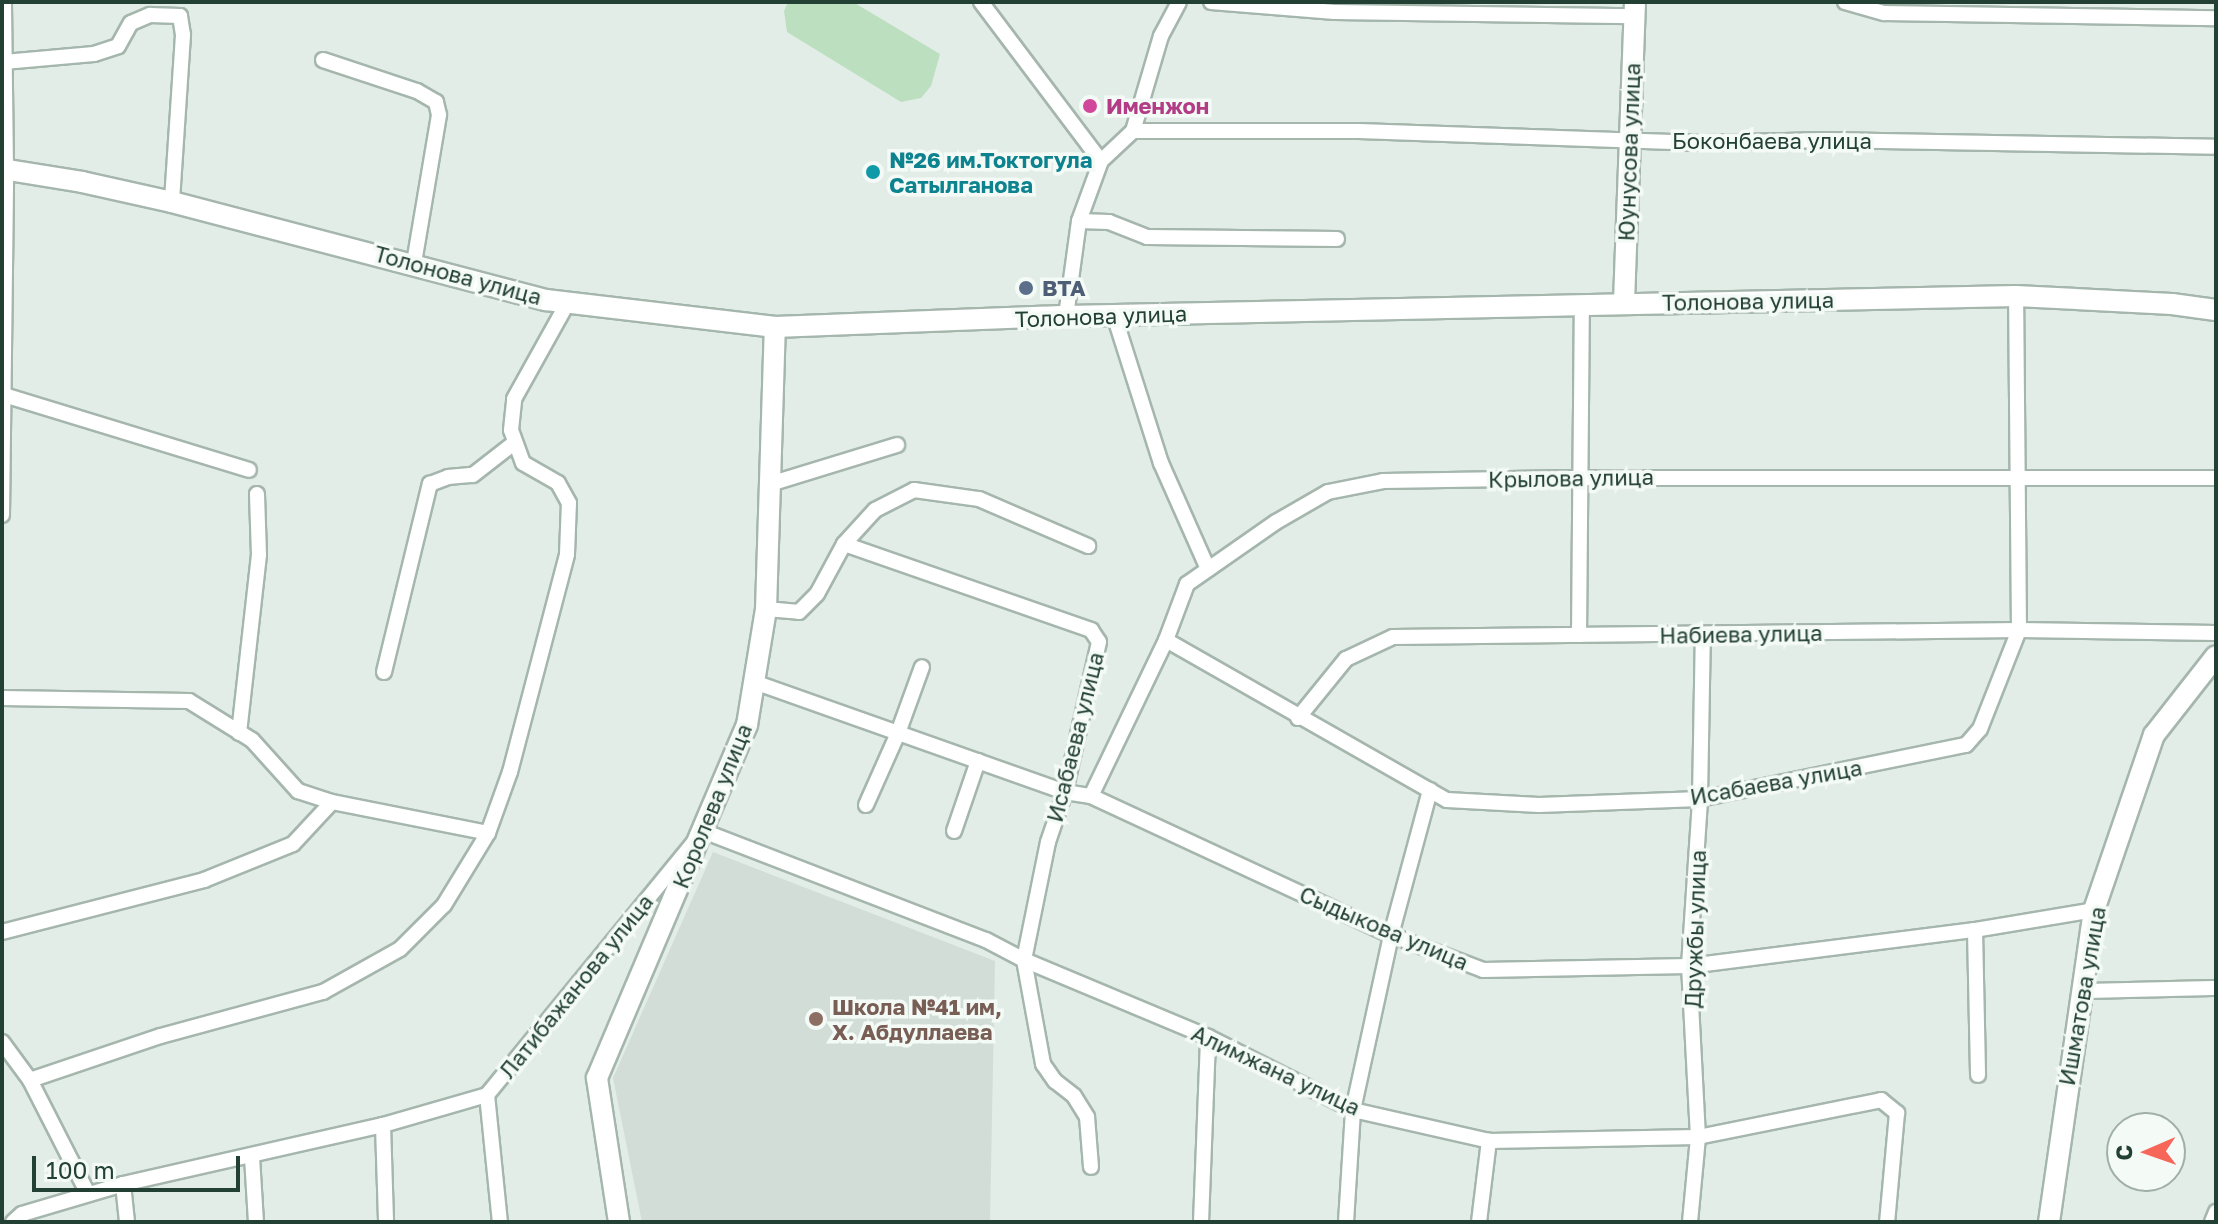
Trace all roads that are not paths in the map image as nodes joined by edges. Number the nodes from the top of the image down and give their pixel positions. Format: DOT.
graph roads {
  1 [pos="4,2"];
  2 [pos="981,2"];
  3 [pos="1179,2"];
  4 [pos="1211,2"];
  5 [pos="1845,2"];
  6 [pos="1635,9"];
  7 [pos="2216,18"];
  8 [pos="323,60"];
  9 [pos="4,62"];
  10 [pos="1133,131"];
  11 [pos="1630,139"];
  12 [pos="2216,147"];
  13 [pos="1101,161"];
  14 [pos="4,169"];
  15 [pos="172,202"];
  16 [pos="1079,221"];
  17 [pos="1337,239"];
  18 [pos="414,263"];
  19 [pos="2016,296"];
  20 [pos="568,302"];
  21 [pos="1624,302"];
  22 [pos="1582,304"];
  23 [pos="2216,310"];
  24 [pos="1114,315"];
  25 [pos="1066,316"];
  26 [pos="775,327"];
  27 [pos="4,395"];
  28 [pos="514,443"];
  29 [pos="897,445"];
  30 [pos="249,470"];
  31 [pos="2017,476"];
  32 [pos="1580,478"];
  33 [pos="2216,478"];
  34 [pos="770,484"];
  35 [pos="257,494"];
  36 [pos="2,515"];
  37 [pos="844,544"];
  38 [pos="1088,546"];
  39 [pos="1208,569"];
  40 [pos="766,609"];
  41 [pos="2019,630"];
  42 [pos="2216,633"];
  43 [pos="1579,635"];
  44 [pos="1703,635"];
  45 [pos="1166,640"];
  46 [pos="2216,656"];
  47 [pos="922,667"];
  48 [pos="384,672"];
  49 [pos="757,683"];
  50 [pos="2,698"];
  51 [pos="1298,718"];
  52 [pos="239,733"];
  53 [pos="898,733"];
  54 [pos="978,761"];
  55 [pos="1430,790"];
  56 [pos="1065,792"];
  57 [pos="1091,796"];
  58 [pos="1700,799"];
  59 [pos="332,802"];
  60 [pos="866,805"];
  61 [pos="703,831"];
  62 [pos="954,831"];
  63 [pos="488,833"];
  64 [pos="2094,910"];
  65 [pos="1975,930"];
  66 [pos="2,932"];
  67 [pos="1391,935"];
  68 [pos="1024,960"];
  69 [pos="1689,966"];
  70 [pos="2216,988"];
  71 [pos="2083,991"];
  72 [pos="1208,1037"];
  73 [pos="2,1042"];
  74 [pos="1978,1075"];
  75 [pos="30,1080"];
  76 [pos="487,1095"];
  77 [pos="1353,1110"];
  78 [pos="383,1125"];
  79 [pos="1698,1137"];
  80 [pos="1489,1141"];
  81 [pos="252,1157"];
  82 [pos="1091,1167"];
  83 [pos="123,1184"];
  84 [pos="88,1194"];
  85 [pos="2216,1212"];
  86 [pos="13,1222"];
  87 [pos="127,1222"];
  88 [pos="256,1222"];
  89 [pos="386,1222"];
  90 [pos="500,1222"];
  91 [pos="619,1222"];
  92 [pos="1201,1222"];
  93 [pos="1346,1222"];
  94 [pos="1479,1222"];
  95 [pos="1690,1222"];
  96 [pos="1887,1222"];
  97 [pos="2049,1222"];
  98 [pos="2212,1222"];
  1 -- 9 [label="street"];
  2 -- 13 [label="street"];
  3 -- 10 [label="street"];
  4 -- 6 [label="street"];
  5 -- 7 [label="street"];
  6 -- 11 [label="main road, Юунусова улица"];
  8 -- 18 [label="street"];
  9 -- 14 [label="street"];
  9 -- 15 [label="street"];
  10 -- 11 [label="street, Боконбаева улица"];
  10 -- 13 [label="street"];
  11 -- 12 [label="street, Боконбаева улица"];
  11 -- 21 [label="main road, Юунусова улица"];
  13 -- 16 [label="street"];
  14 -- 15 [label="main road, Толонова улица"];
  14 -- 27 [label="street"];
  15 -- 18 [label="main road, Толонова улица"];
  16 -- 17 [label="street"];
  16 -- 25 [label="street"];
  18 -- 20 [label="main road, Толонова улица"];
  19 -- 21 [label="main road, Толонова улица"];
  19 -- 23 [label="main road, Толонова улица"];
  19 -- 31 [label="street, Исабаева улица"];
  20 -- 26 [label="main road, Толонова улица"];
  20 -- 28 [label="street"];
  21 -- 22 [label="main road, Толонова улица"];
  22 -- 24 [label="main road, Толонова улица"];
  22 -- 32 [label="street"];
  24 -- 25 [label="main road, Толонова улица"];
  24 -- 39 [label="street"];
  25 -- 26 [label="main road, Толонова улица"];
  26 -- 34 [label="main road, Королева улица"];
  27 -- 30 [label="street"];
  27 -- 36 [label="street"];
  28 -- 48 [label="street"];
  28 -- 63 [label="street"];
  29 -- 34 [label="street"];
  31 -- 32 [label="street, Крылова улица"];
  31 -- 33 [label="street, Крылова улица"];
  31 -- 41 [label="street, Исабаева улица"];
  32 -- 39 [label="street, Крылова улица"];
  32 -- 43 [label="street"];
  34 -- 40 [label="main road, Королева улица"];
  35 -- 52 [label="street"];
  37 -- 38 [label="street"];
  37 -- 40 [label="street"];
  37 -- 56 [label="street, Исабаева улица"];
  39 -- 45 [label="street, Крылова улица"];
  40 -- 49 [label="main road, Королева улица"];
  41 -- 42 [label="street, Набиева улица"];
  41 -- 44 [label="street, Набиева улица"];
  41 -- 58 [label="street, Исабаева улица"];
  43 -- 44 [label="street, Набиева улица"];
  43 -- 51 [label="street, Набиева улица"];
  44 -- 58 [label="street, Дружбы улица"];
  45 -- 51 [label="street, Исабаева улица"];
  45 -- 57 [label="street, Крылова улица"];
  46 -- 64 [label="main road, Ишматова улица"];
  47 -- 53 [label="street"];
  49 -- 53 [label="street, Сыдыкова улица"];
  49 -- 61 [label="main road, Королева улица"];
  50 -- 52 [label="street"];
  51 -- 55 [label="street, Исабаева улица"];
  52 -- 59 [label="street"];
  53 -- 54 [label="street, Сыдыкова улица"];
  53 -- 60 [label="street"];
  54 -- 56 [label="street, Сыдыкова улица"];
  54 -- 62 [label="street"];
  55 -- 58 [label="street, Исабаева улица"];
  55 -- 67 [label="street"];
  56 -- 57 [label="street, Сыдыкова улица"];
  56 -- 68 [label="street, Исабаева улица"];
  57 -- 67 [label="street, Сыдыкова улица"];
  58 -- 69 [label="street, Дружбы улица"];
  59 -- 63 [label="street"];
  59 -- 66 [label="street"];
  61 -- 68 [label="street, Алимжана улица"];
  61 -- 76 [label="street, Латибажанова улица"];
  61 -- 91 [label="main road, Королева улица"];
  63 -- 75 [label="street"];
  64 -- 65 [label="street, Сыдыкова улица"];
  64 -- 71 [label="main road, Ишматова улица"];
  65 -- 69 [label="street, Сыдыкова улица"];
  65 -- 74 [label="street"];
  67 -- 69 [label="street, Сыдыкова улица"];
  67 -- 77 [label="street"];
  68 -- 72 [label="street, Алимжана улица"];
  68 -- 82 [label="street"];
  69 -- 79 [label="street, Дружбы улица"];
  70 -- 71 [label="street"];
  71 -- 97 [label="main road, Ишматова улица"];
  72 -- 77 [label="street, Алимжана улица"];
  72 -- 92 [label="street"];
  73 -- 75 [label="street"];
  75 -- 84 [label="street"];
  76 -- 78 [label="street, Латибажанова улица"];
  76 -- 90 [label="street"];
  77 -- 80 [label="street, Алимжана улица"];
  77 -- 93 [label="street"];
  78 -- 81 [label="street, Латибажанова улица"];
  78 -- 89 [label="street"];
  79 -- 80 [label="street, Алимжана улица"];
  79 -- 95 [label="street, Дружбы улица"];
  79 -- 96 [label="street, Алимжана улица"];
  80 -- 94 [label="street"];
  81 -- 83 [label="street, Латибажанова улица"];
  81 -- 88 [label="street"];
  83 -- 84 [label="street, Латибажанова улица"];
  83 -- 87 [label="street"];
  84 -- 86 [label="street, Латибажанова улица"];
  85 -- 98 [label="street"];
}
